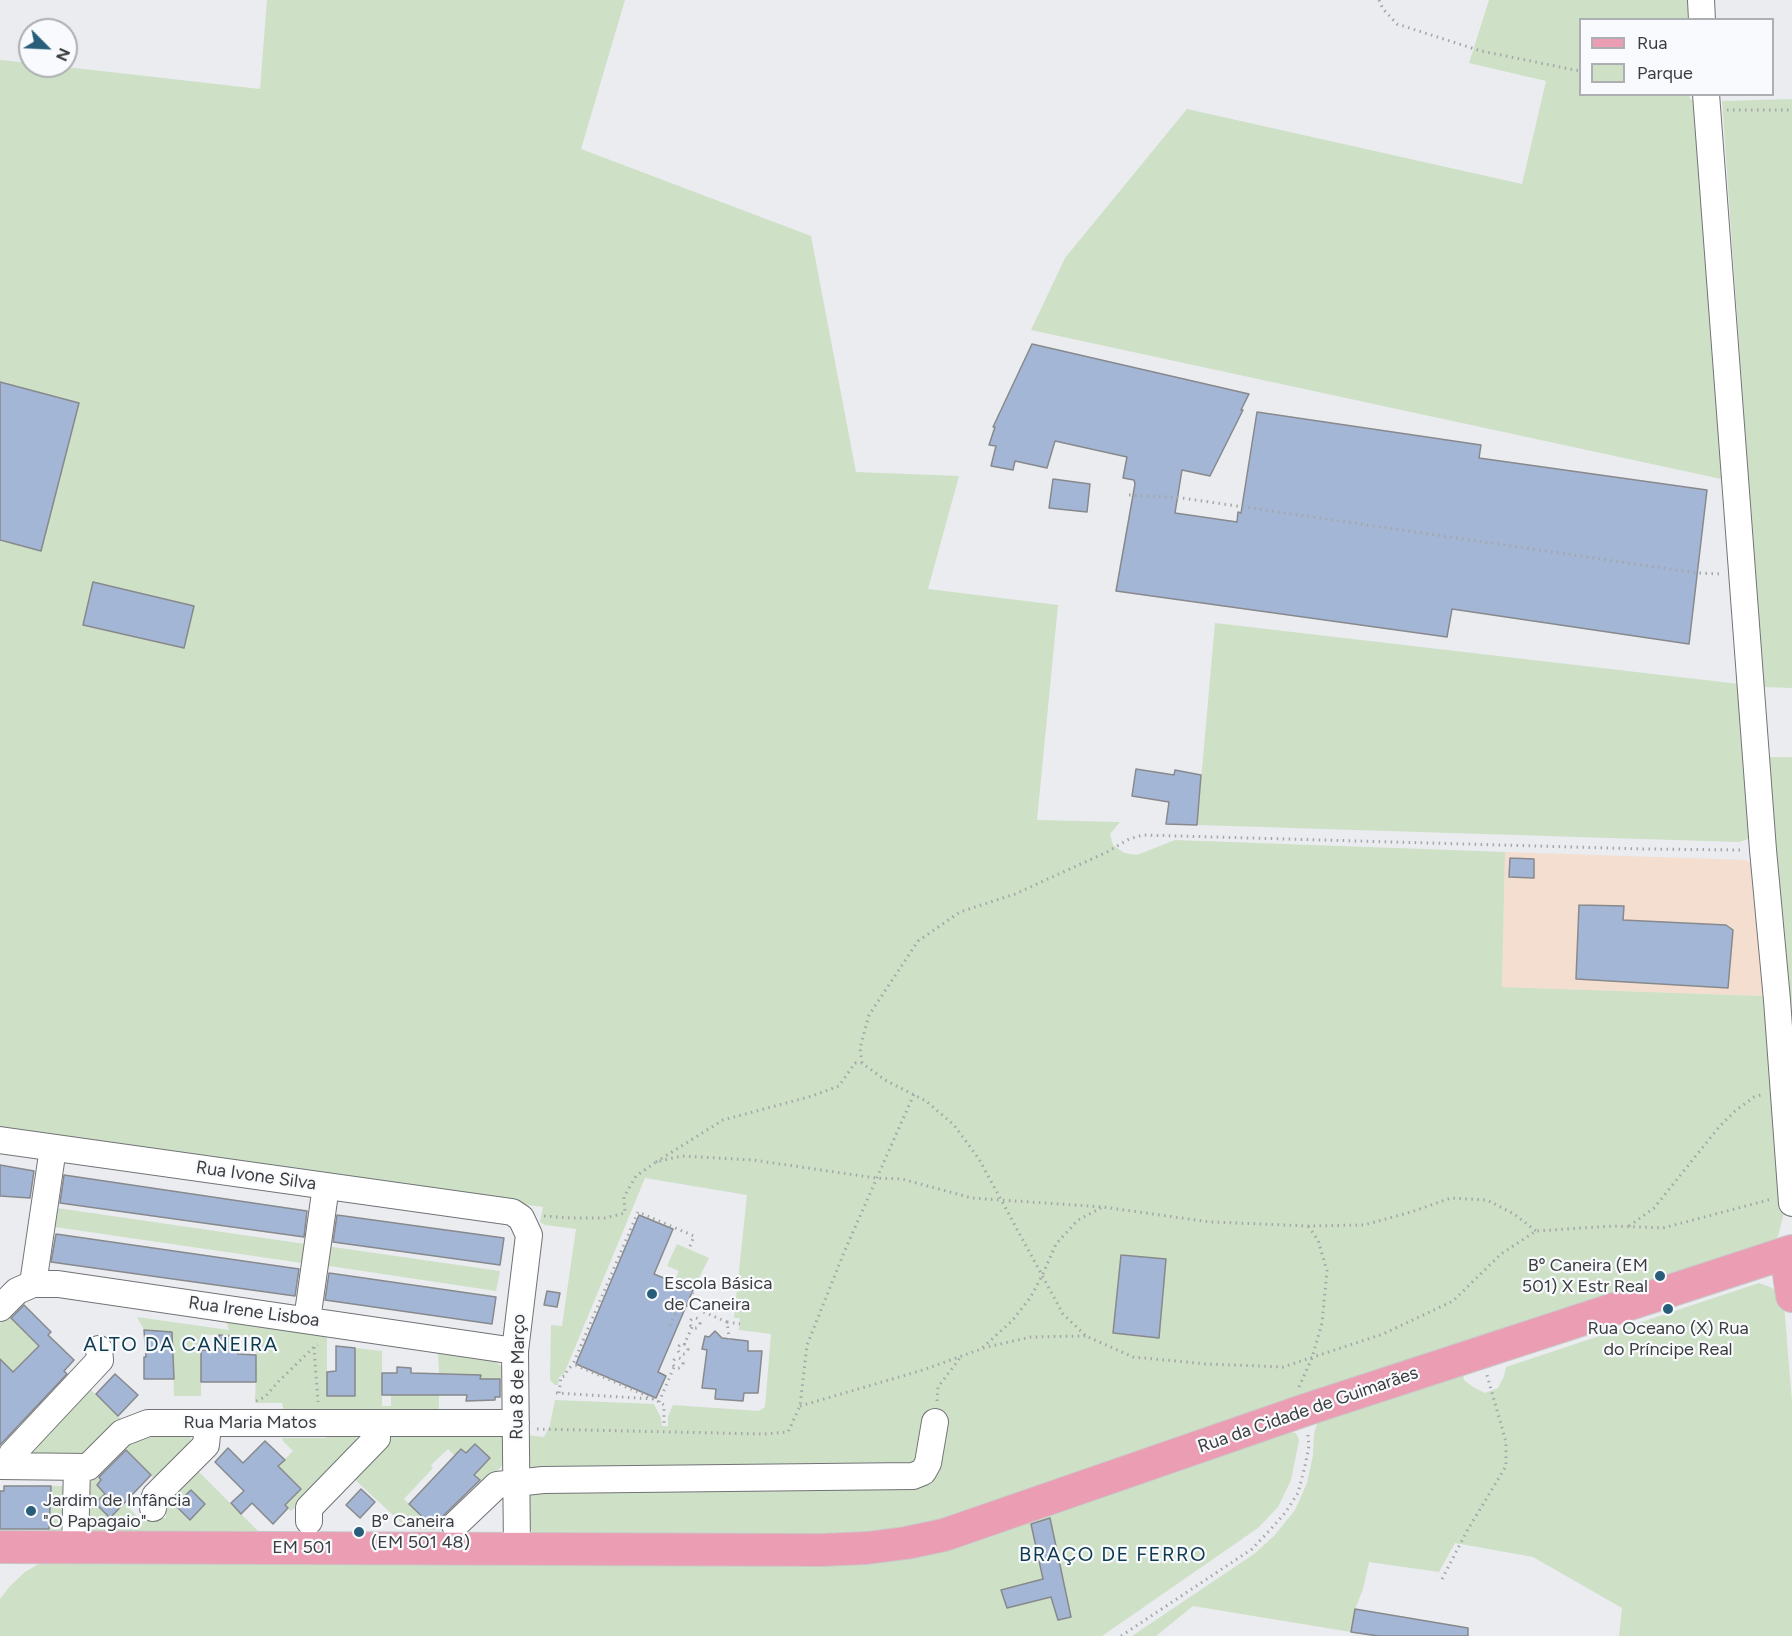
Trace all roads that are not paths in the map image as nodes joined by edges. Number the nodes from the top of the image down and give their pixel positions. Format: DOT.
graph roads {
  1 [pos="1701,0"];
  2 [pos="1702,18"];
  3 [pos="1707,102"];
  4 [pos="1786,1080"];
  5 [pos="0,1140"];
  6 [pos="53,1148"];
  7 [pos="326,1186"];
  8 [pos="1785,1200"];
  9 [pos="512,1212"];
  10 [pos="1789,1252"];
  11 [pos="33,1284"];
  12 [pos="1792,1296"];
  13 [pos="0,1308"];
  14 [pos="307,1320"];
  15 [pos="99,1349"];
  16 [pos="515,1351"];
  17 [pos="935,1413"];
  18 [pos="208,1423"];
  19 [pos="376,1424"];
  20 [pos="516,1426"];
  21 [pos="5,1466"];
  22 [pos="77,1467"];
  23 [pos="516,1482"];
  24 [pos="153,1508"];
  25 [pos="309,1521"];
  26 [pos="455,1525"];
  27 [pos="0,1547"];
  28 [pos="61,1548"];
  29 [pos="517,1549"];
  30 [pos="821,1550"];
  31 [pos="0,1571"];
  1 -- 2 [label="street"];
  3 -- 4 [label="street"];
  4 -- 8 [label="street"];
  5 -- 6 [label="street, Rua Ivone Silva"];
  6 -- 7 [label="street, Rua Ivone Silva"];
  6 -- 11 [label="street"];
  7 -- 9 [label="street, Rua Ivone Silva"];
  7 -- 14 [label="street"];
  9 -- 16 [label="street, Rua 8 de Março"];
  10 -- 12 [label="main road"];
  10 -- 30 [label="main road, Rua da Cidade de Guimarães / EM 501"];
  11 -- 13 [label="street"];
  11 -- 14 [label="street, Rua Irene Lisboa"];
  14 -- 16 [label="street, Rua Irene Lisboa"];
  15 -- 21 [label="street"];
  16 -- 20 [label="street, Rua 8 de Março"];
  17 -- 23 [label="street"];
  18 -- 19 [label="street, Rua Maria Matos"];
  18 -- 22 [label="street, Rua Maria Matos"];
  18 -- 24 [label="street"];
  19 -- 20 [label="street, Rua Maria Matos"];
  19 -- 25 [label="street"];
  20 -- 23 [label="street, Rua 8 de Março"];
  21 -- 22 [label="street"];
  22 -- 28 [label="street"];
  23 -- 26 [label="street"];
  23 -- 29 [label="street, Rua 8 de Março"];
  27 -- 28 [label="main road, EM 501 / EM 501"];
  28 -- 29 [label="main road, EM 501 / EM 501"];
  28 -- 31 [label="main road"];
  29 -- 30 [label="main road, EM 501 / EM 501"];
}
